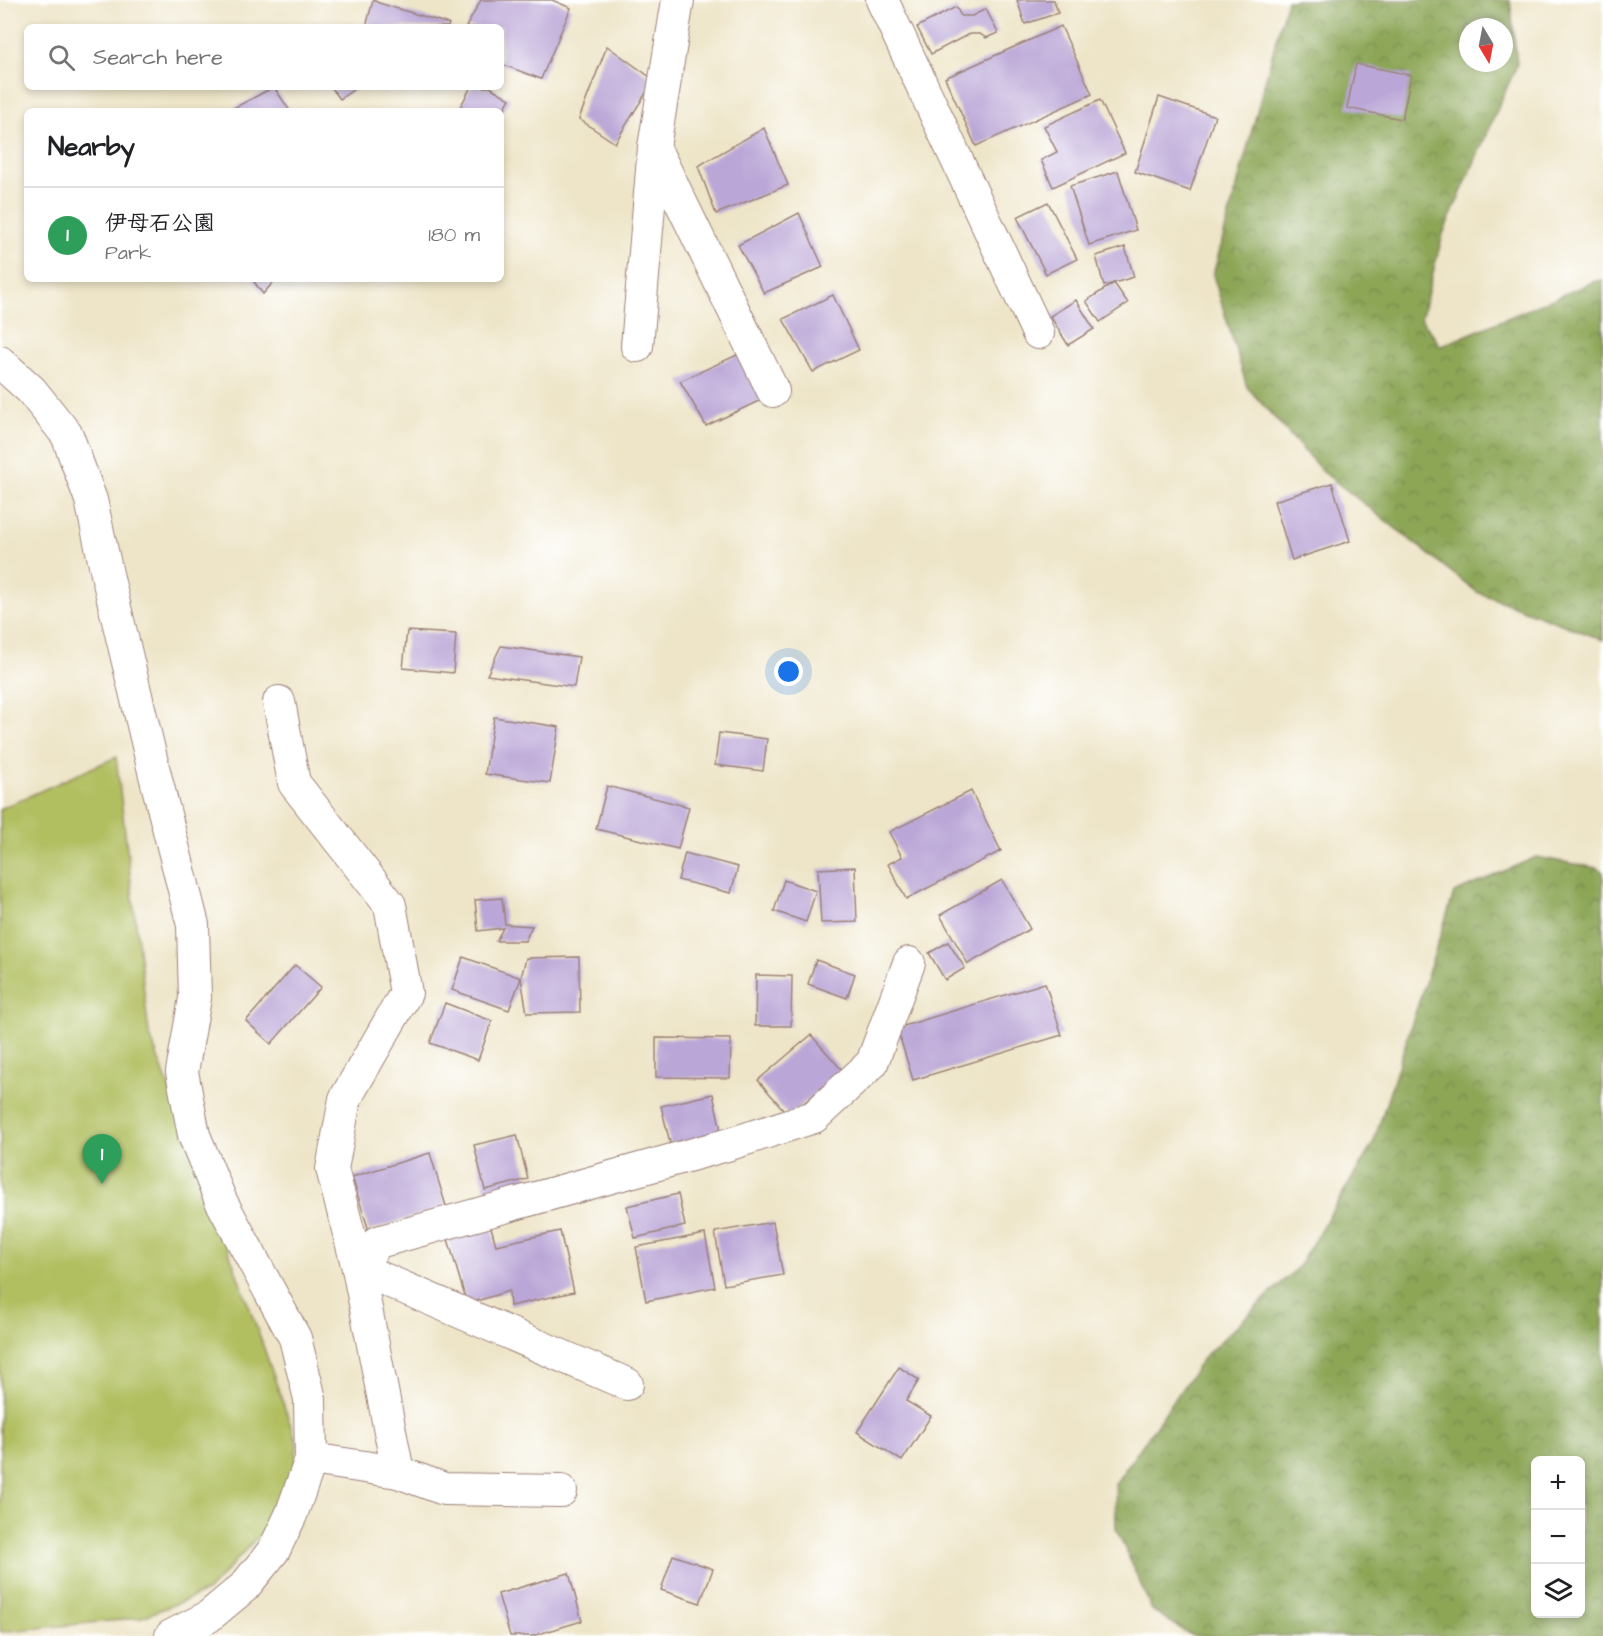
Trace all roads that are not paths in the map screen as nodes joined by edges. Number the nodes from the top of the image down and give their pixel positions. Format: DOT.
graph roads {
  1 [pos="678,0"];
  2 [pos="882,0"];
  3 [pos="654,147"];
  4 [pos="1038,333"];
  5 [pos="637,346"];
  6 [pos="0,362"];
  7 [pos="773,391"];
  8 [pos="279,702"];
  9 [pos="909,963"];
  10 [pos="358,1268"];
  11 [pos="627,1384"];
  12 [pos="311,1459"];
  13 [pos="398,1473"];
  14 [pos="561,1491"];
  15 [pos="171,1636"];
  1 -- 3 [label="street"];
  2 -- 4 [label="street"];
  3 -- 5 [label="street"];
  3 -- 7 [label="street"];
  6 -- 12 [label="street"];
  8 -- 10 [label="street"];
  9 -- 10 [label="street"];
  10 -- 11 [label="street"];
  10 -- 13 [label="street"];
  12 -- 13 [label="street"];
  12 -- 15 [label="street"];
  13 -- 14 [label="street"];
}
